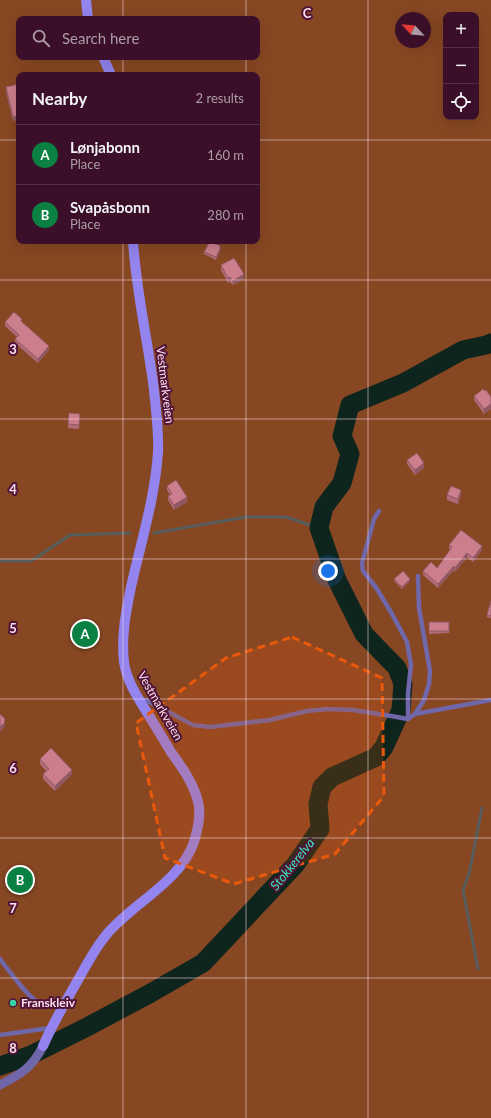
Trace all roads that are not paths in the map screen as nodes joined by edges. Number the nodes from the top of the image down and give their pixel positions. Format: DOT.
graph roads {
  1 [pos="86,0"];
  2 [pos="88,16"];
  3 [pos="104,60"];
  4 [pos="110,72"];
  5 [pos="133,244"];
  6 [pos="379,511"];
  7 [pos="418,576"];
  8 [pos="139,700"];
  9 [pos="491,700"];
  10 [pos="415,714"];
  11 [pos="408,719"];
  12 [pos="0,959"];
  13 [pos="63,1006"];
  14 [pos="50,1028"];
  15 [pos="0,1035"];
  16 [pos="41,1050"];
  17 [pos="0,1085"];
  1 -- 2 [label="street"];
  3 -- 4 [label="street"];
  5 -- 8 [label="street, Vestmarkveien"];
  6 -- 11 [label="lane"];
  7 -- 10 [label="lane"];
  8 -- 11 [label="lane"];
  8 -- 13 [label="street, Vestmarkveien"];
  9 -- 10 [label="lane"];
  10 -- 11 [label="lane"];
  12 -- 13 [label="lane"];
  13 -- 14 [label="street, Vestmarkveien"];
  14 -- 15 [label="lane"];
  14 -- 16 [label="street, Vestmarkveien"];
  16 -- 17 [label="street, Vestmarkveien"];
}
